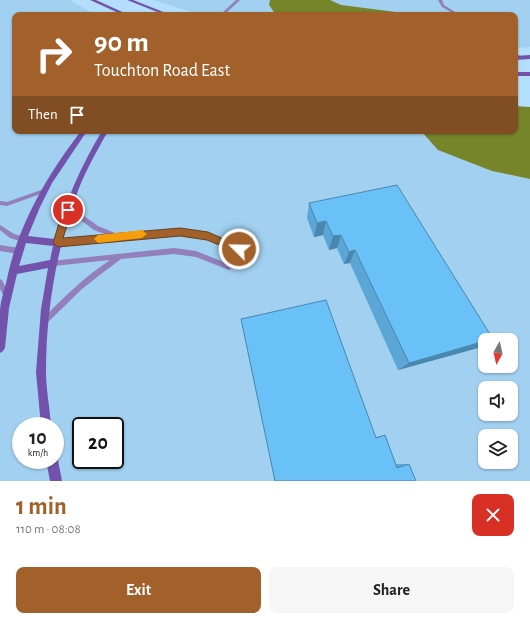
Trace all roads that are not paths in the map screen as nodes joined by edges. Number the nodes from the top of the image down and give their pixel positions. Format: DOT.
graph roads {
  1 [pos="92,0"];
  2 [pos="129,0"];
  3 [pos="238,0"];
  4 [pos="440,0"];
  5 [pos="120,12"];
  6 [pos="161,12"];
  7 [pos="226,12"];
  8 [pos="453,12"];
  9 [pos="530,57"];
  10 [pos="518,58"];
  11 [pos="518,74"];
  12 [pos="530,74"];
  13 [pos="82,134"];
  14 [pos="103,134"];
  15 [pos="44,190"];
  16 [pos="73,196"];
  17 [pos="0,203"];
  18 [pos="0,227"];
  19 [pos="120,237"];
  20 [pos="23,239"];
  21 [pos="58,243"];
  22 [pos="0,248"];
  23 [pos="239,249"];
  24 [pos="19,251"];
  25 [pos="120,256"];
  26 [pos="53,263"];
  27 [pos="229,267"];
  28 [pos="13,271"];
  29 [pos="0,282"];
  30 [pos="8,297"];
  31 [pos="45,322"];
  32 [pos="0,348"];
  33 [pos="45,417"];
  34 [pos="54,469"];
  35 [pos="56,481"];
  1 -- 5 [label="street"];
  2 -- 6 [label="street"];
  3 -- 7 [label="lane"];
  4 -- 8 [label="lane"];
  9 -- 10 [label="street"];
  11 -- 12 [label="street"];
  13 -- 15 [label="street"];
  14 -- 16 [label="street"];
  15 -- 17 [label="lane"];
  15 -- 20 [label="street"];
  16 -- 19 [label="lane"];
  16 -- 21 [label="street"];
  18 -- 20 [label="lane"];
  19 -- 21 [label="lane"];
  19 -- 23 [label="lane"];
  20 -- 21 [label="street"];
  20 -- 24 [label="street"];
  21 -- 26 [label="street"];
  22 -- 24 [label="lane"];
  24 -- 28 [label="street"];
  25 -- 26 [label="lane"];
  25 -- 27 [label="lane"];
  25 -- 31 [label="lane"];
  26 -- 28 [label="street"];
  26 -- 31 [label="street"];
  28 -- 30 [label="street"];
  29 -- 30 [label="lane"];
  30 -- 32 [label="street"];
  31 -- 33 [label="street"];
  34 -- 35 [label="street"];
}
